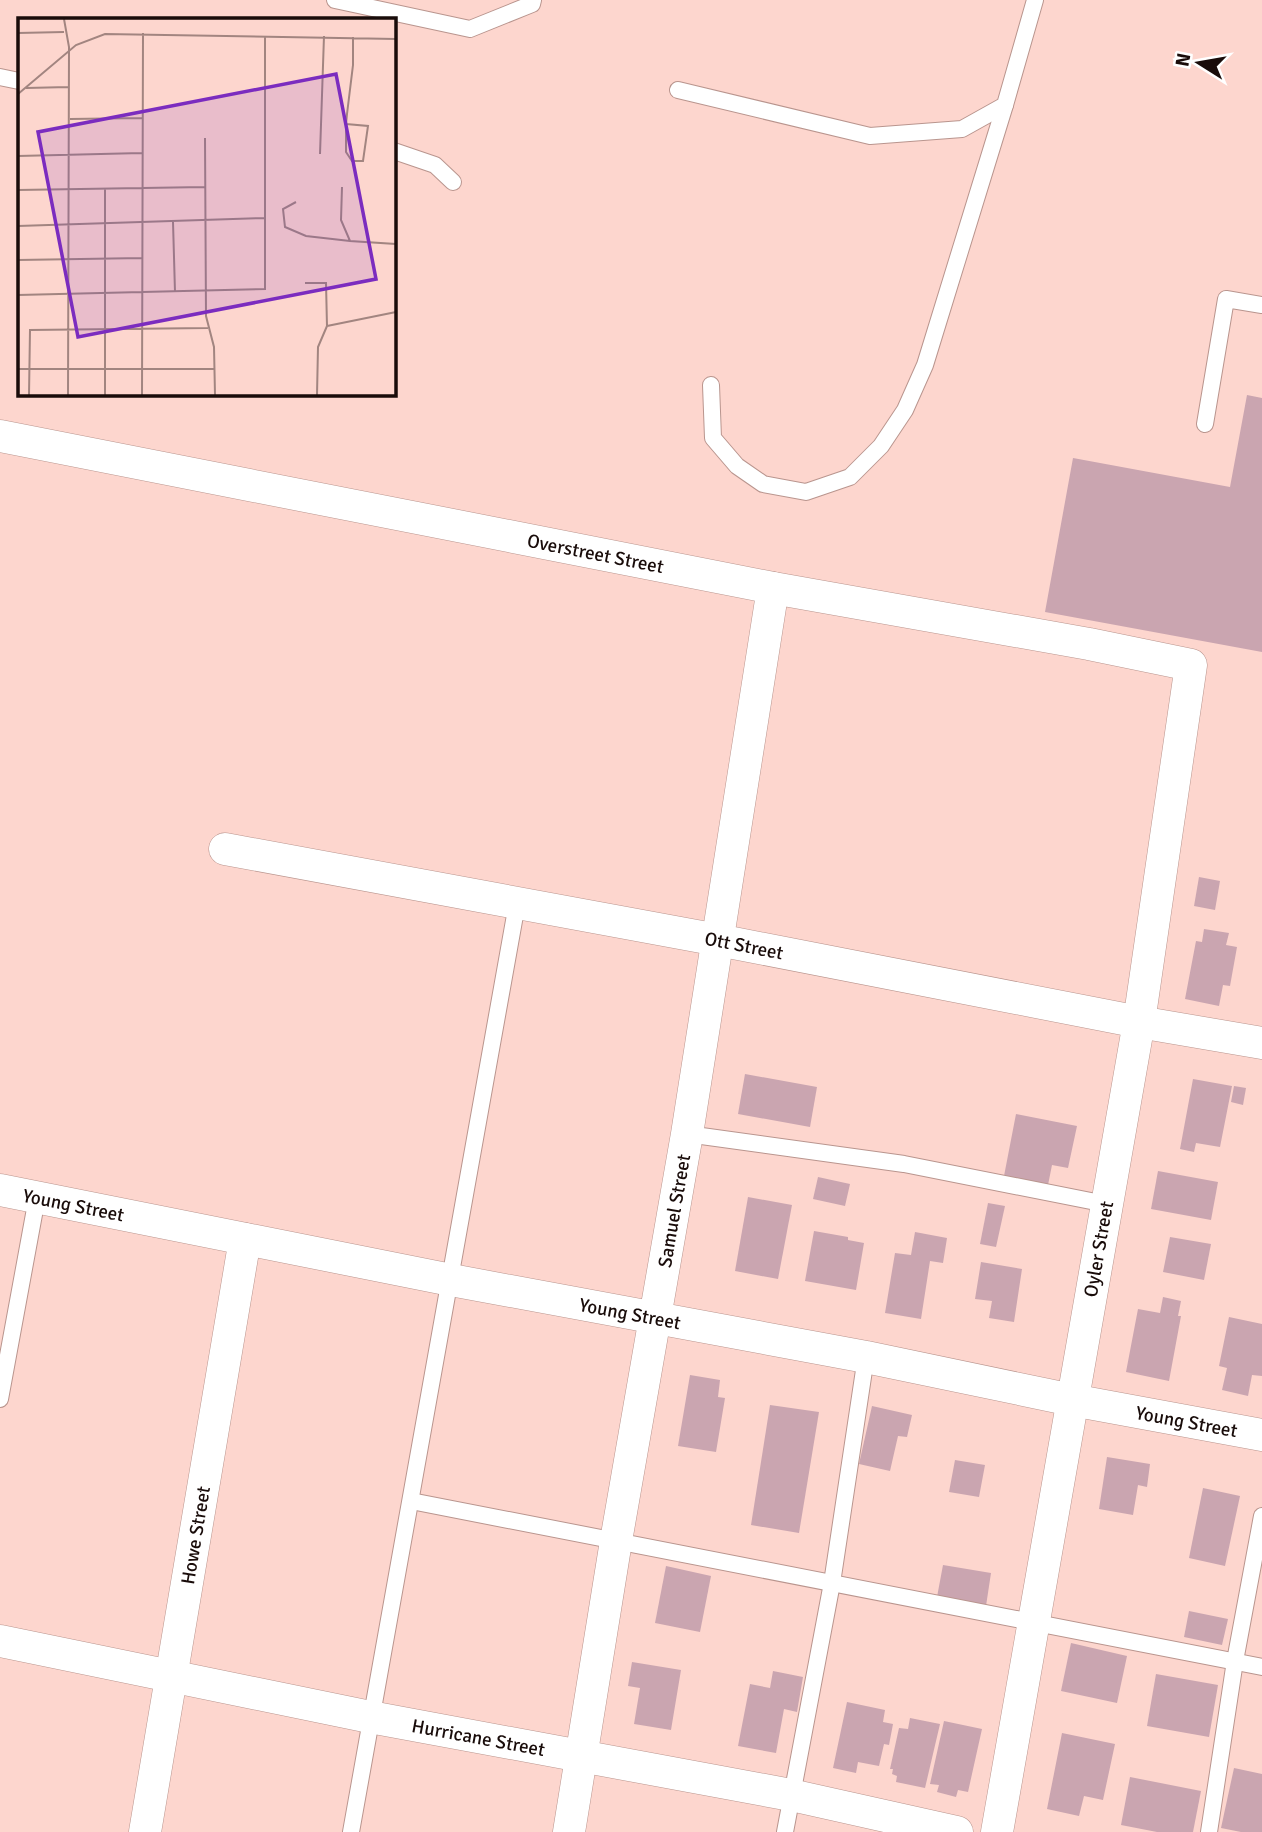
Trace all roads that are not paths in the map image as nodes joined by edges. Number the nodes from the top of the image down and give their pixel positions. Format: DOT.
graph roads {
  1 [pos="335,0"];
  2 [pos="533,0"];
  3 [pos="1035,0"];
  4 [pos="0,76"];
  5 [pos="18,81"];
  6 [pos="678,90"];
  7 [pos="1005,105"];
  8 [pos="396,152"];
  9 [pos="453,182"];
  10 [pos="1262,305"];
  11 [pos="711,385"];
  12 [pos="1205,424"];
  13 [pos="0,436"];
  14 [pos="773,588"];
  15 [pos="1191,666"];
  16 [pos="225,849"];
  17 [pos="517,904"];
  18 [pos="718,940"];
  19 [pos="1139,1022"];
  20 [pos="1262,1043"];
  21 [pos="687,1134"];
  22 [pos="0,1190"];
  23 [pos="37,1198"];
  24 [pos="1106,1204"];
  25 [pos="245,1239"];
  26 [pos="451,1280"];
  27 [pos="656,1319"];
  28 [pos="866,1357"];
  29 [pos="0,1399"];
  30 [pos="1072,1400"];
  31 [pos="1262,1435"];
  32 [pos="411,1501"];
  33 [pos="1262,1516"];
  34 [pos="616,1541"];
  35 [pos="832,1583"];
  36 [pos="1034,1621"];
  37 [pos="0,1641"];
  38 [pos="1235,1661"];
  39 [pos="1262,1667"];
  40 [pos="172,1677"];
  41 [pos="370,1717"];
  42 [pos="582,1757"];
  43 [pos="791,1796"];
  44 [pos="145,1832"];
  45 [pos="351,1832"];
  46 [pos="569,1832"];
  47 [pos="785,1832"];
  48 [pos="957,1832"];
  49 [pos="997,1832"];
  50 [pos="1209,1832"];
  1 -- 2 [label="lane"];
  3 -- 7 [label="lane"];
  4 -- 5 [label="lane"];
  6 -- 7 [label="lane"];
  7 -- 11 [label="lane"];
  8 -- 9 [label="lane"];
  10 -- 12 [label="lane"];
  13 -- 14 [label="street, Overstreet Street"];
  14 -- 15 [label="street, Overstreet Street"];
  14 -- 18 [label="street, Samuel Street"];
  15 -- 19 [label="street, Oyler Street"];
  16 -- 17 [label="street, Ott Street"];
  17 -- 18 [label="street, Ott Street"];
  17 -- 26 [label="lane"];
  18 -- 19 [label="street, Ott Street"];
  18 -- 21 [label="street, Samuel Street"];
  19 -- 20 [label="street, Ott Street"];
  19 -- 24 [label="street, Oyler Street"];
  21 -- 24 [label="lane"];
  21 -- 27 [label="street, Samuel Street"];
  22 -- 23 [label="street, Young Street"];
  23 -- 25 [label="street, Young Street"];
  23 -- 29 [label="lane"];
  24 -- 30 [label="street, Oyler Street"];
  25 -- 26 [label="street, Young Street"];
  25 -- 40 [label="street, Howe Street"];
  26 -- 27 [label="street, Young Street"];
  26 -- 32 [label="lane"];
  27 -- 28 [label="street, Young Street"];
  27 -- 34 [label="street, Samuel Street"];
  28 -- 30 [label="street, Young Street"];
  28 -- 35 [label="lane"];
  30 -- 31 [label="street, Young Street"];
  30 -- 36 [label="street, Oyler Street"];
  32 -- 34 [label="lane"];
  32 -- 41 [label="lane"];
  33 -- 38 [label="lane"];
  34 -- 35 [label="lane"];
  34 -- 42 [label="street, Samuel Street"];
  35 -- 36 [label="lane"];
  35 -- 43 [label="lane"];
  36 -- 38 [label="lane"];
  36 -- 49 [label="street, Oyler Street"];
  37 -- 40 [label="street, Hurricane Street"];
  38 -- 39 [label="lane"];
  38 -- 50 [label="lane"];
  40 -- 41 [label="street, Hurricane Street"];
  40 -- 44 [label="street, Howe Street"];
  41 -- 42 [label="street, Hurricane Street"];
  41 -- 45 [label="lane"];
  42 -- 43 [label="street, Hurricane Street"];
  42 -- 46 [label="street, Samuel Street"];
  43 -- 47 [label="lane"];
  43 -- 48 [label="street, Hurricane Street"];
}
